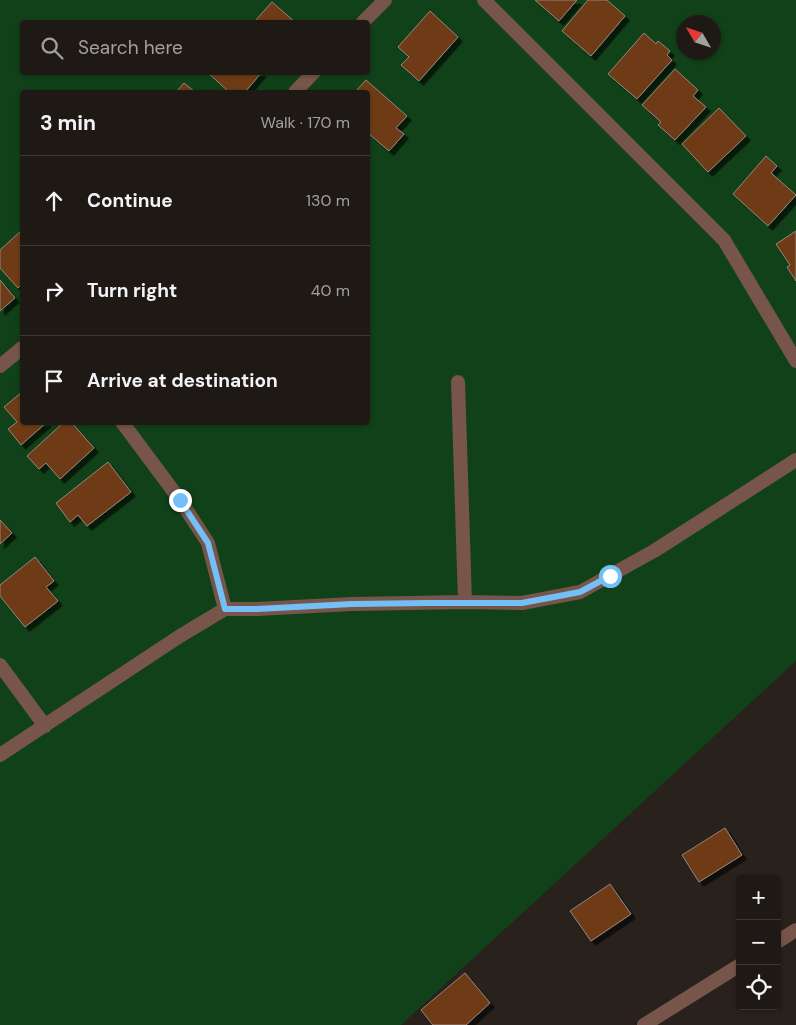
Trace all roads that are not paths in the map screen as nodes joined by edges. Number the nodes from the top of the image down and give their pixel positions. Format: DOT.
graph roads {
  1 [pos="386,0"];
  2 [pos="484,0"];
  3 [pos="365,20"];
  4 [pos="311,75"];
  5 [pos="298,90"];
  6 [pos="20,350"];
  7 [pos="796,361"];
  8 [pos="0,366"];
  9 [pos="458,382"];
  10 [pos="124,425"];
  11 [pos="796,460"];
  12 [pos="466,602"];
  13 [pos="225,609"];
  14 [pos="0,665"];
  15 [pos="44,726"];
  16 [pos="0,755"];
  17 [pos="796,930"];
  18 [pos="781,939"];
  19 [pos="736,968"];
  20 [pos="644,1025"];
  1 -- 3 [label="street"];
  2 -- 7 [label="street"];
  4 -- 5 [label="street"];
  6 -- 8 [label="street"];
  9 -- 12 [label="street"];
  10 -- 13 [label="street"];
  11 -- 12 [label="street"];
  12 -- 13 [label="street"];
  13 -- 15 [label="street"];
  14 -- 15 [label="street"];
  15 -- 16 [label="street"];
  17 -- 18 [label="street"];
  19 -- 20 [label="street"];
}
